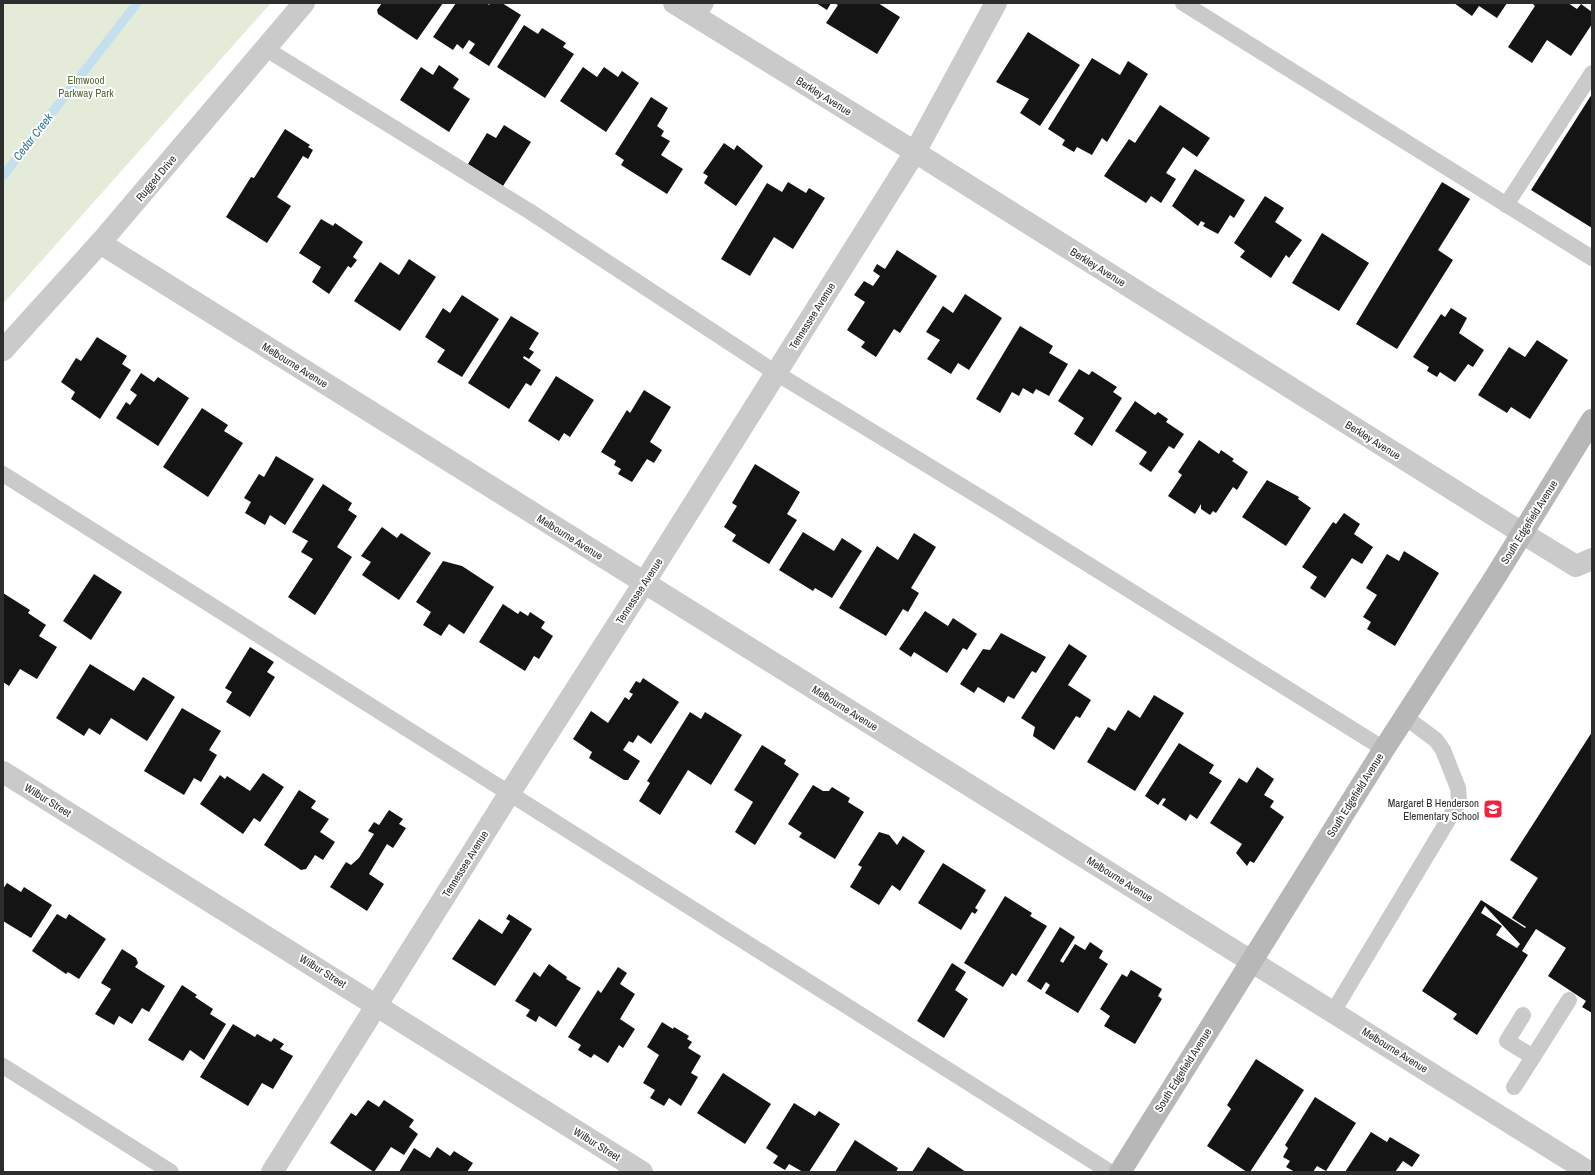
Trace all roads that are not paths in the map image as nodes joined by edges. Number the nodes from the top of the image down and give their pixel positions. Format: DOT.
graph roads {
  1 [pos="304,3"];
  2 [pos="674,3"];
  3 [pos="996,3"];
  4 [pos="1183,3"];
  5 [pos="701,10"];
  6 [pos="266,49"];
  7 [pos="1592,73"];
  8 [pos="915,152"];
  9 [pos="1506,205"];
  10 [pos="100,243"];
  11 [pos="1592,258"];
  12 [pos="3,350"];
  13 [pos="776,373"];
  14 [pos="1592,420"];
  15 [pos="3,474"];
  16 [pos="1522,533"];
  17 [pos="1592,559"];
  18 [pos="644,583"];
  19 [pos="1405,717"];
  20 [pos="1384,749"];
  21 [pos="3,772"];
  22 [pos="509,794"];
  23 [pos="1251,961"];
  24 [pos="1569,1000"];
  25 [pos="377,1005"];
  26 [pos="1333,1012"];
  27 [pos="1523,1015"];
  28 [pos="1533,1057"];
  29 [pos="3,1066"];
  30 [pos="1514,1087"];
  31 [pos="171,1172"];
  32 [pos="272,1172"];
  33 [pos="642,1172"];
  34 [pos="1110,1172"];
  35 [pos="1120,1172"];
  36 [pos="1589,1172"];
  1 -- 6 [label="street, Rugged Drive"];
  2 -- 5 [label="street, Berkley Avenue"];
  3 -- 8 [label="street, Tennessee Avenue"];
  4 -- 9 [label="lane"];
  5 -- 8 [label="street, Berkley Avenue"];
  6 -- 10 [label="street, Rugged Drive"];
  6 -- 13 [label="lane"];
  7 -- 9 [label="lane"];
  8 -- 13 [label="street, Tennessee Avenue"];
  8 -- 16 [label="street, Berkley Avenue"];
  9 -- 11 [label="lane"];
  10 -- 12 [label="street, Rugged Drive"];
  10 -- 18 [label="street, Melbourne Avenue"];
  13 -- 18 [label="street, Tennessee Avenue"];
  13 -- 20 [label="lane"];
  14 -- 16 [label="street, South Edgefield Avenue"];
  15 -- 22 [label="lane"];
  16 -- 17 [label="street, Berkley Avenue"];
  16 -- 19 [label="street, South Edgefield Avenue"];
  18 -- 22 [label="street, Tennessee Avenue"];
  18 -- 23 [label="street, Melbourne Avenue"];
  19 -- 20 [label="street, South Edgefield Avenue"];
  19 -- 26 [label="lane"];
  20 -- 23 [label="street, South Edgefield Avenue"];
  21 -- 25 [label="street, Wilbur Street"];
  22 -- 25 [label="street, Tennessee Avenue"];
  22 -- 34 [label="lane"];
  23 -- 26 [label="street, Melbourne Avenue"];
  23 -- 35 [label="street, South Edgefield Avenue"];
  24 -- 28 [label="lane"];
  25 -- 32 [label="street, Tennessee Avenue"];
  25 -- 33 [label="street, Wilbur Street"];
  26 -- 36 [label="street, Melbourne Avenue"];
  27 -- 28 [label="lane"];
  28 -- 30 [label="lane"];
  29 -- 31 [label="lane"];
}
